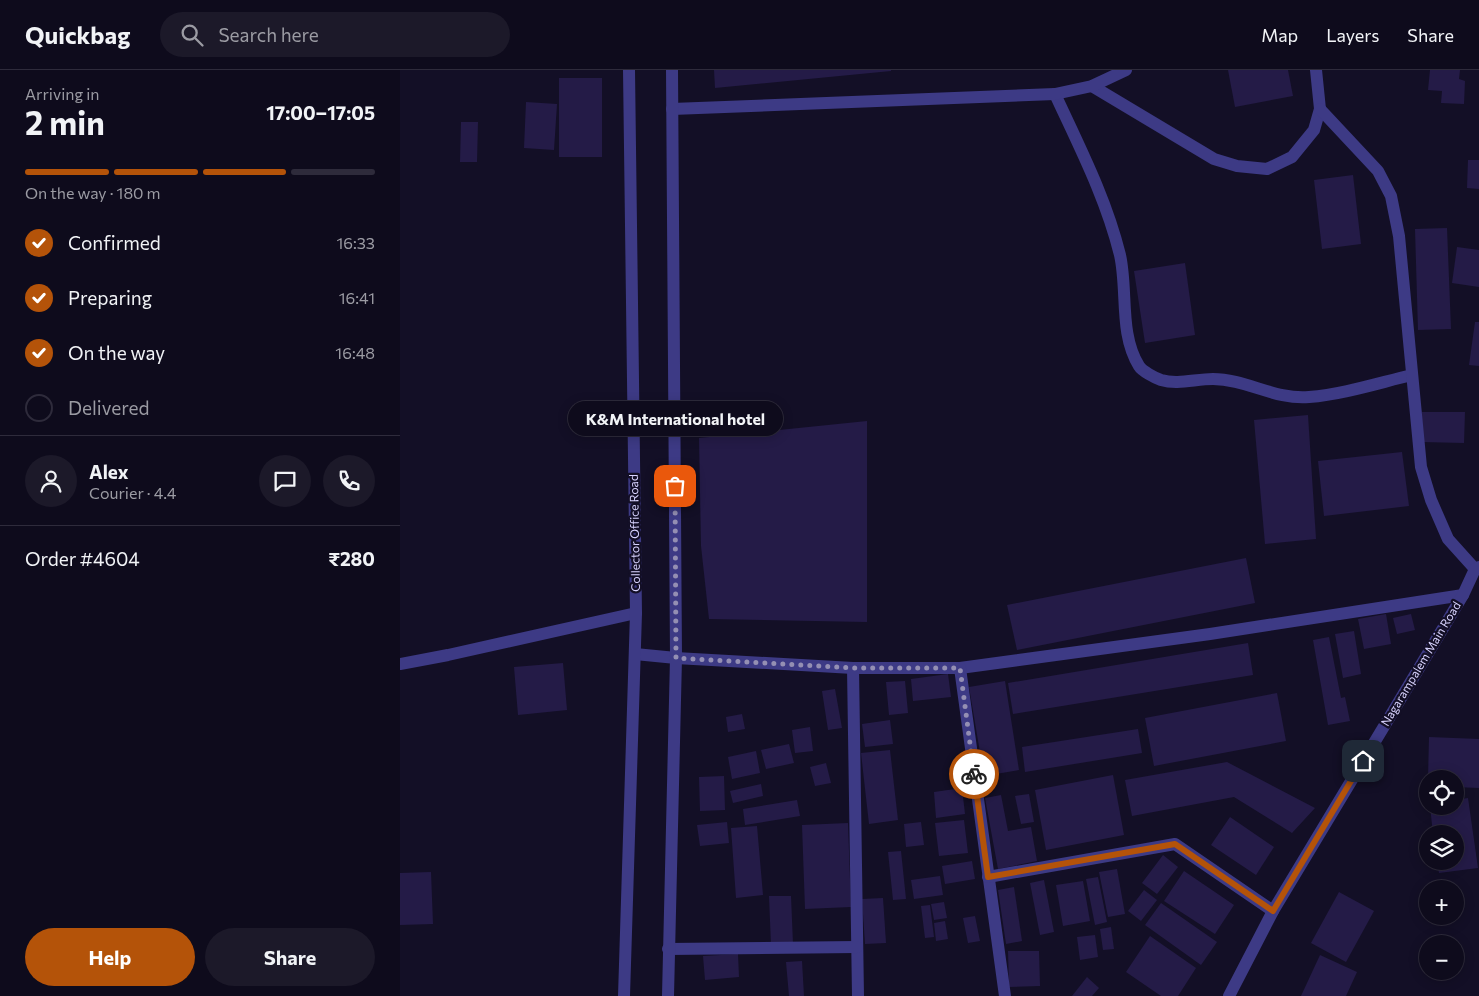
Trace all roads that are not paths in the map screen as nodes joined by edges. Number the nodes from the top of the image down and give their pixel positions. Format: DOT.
graph roads {
  1 [pos="629,70"];
  2 [pos="672,70"];
  3 [pos="1126,70"];
  4 [pos="1316,70"];
  5 [pos="1092,86"];
  6 [pos="1055,94"];
  7 [pos="672,109"];
  8 [pos="1320,109"];
  9 [pos="1412,374"];
  10 [pos="1477,568"];
  11 [pos="1463,595"];
  12 [pos="636,613"];
  13 [pos="635,654"];
  14 [pos="676,658"];
  15 [pos="400,664"];
  16 [pos="853,668"];
  17 [pos="960,668"];
  18 [pos="988,877"];
  19 [pos="1273,911"];
  20 [pos="857,947"];
  21 [pos="668,949"];
  22 [pos="624,996"];
  23 [pos="668,996"];
  24 [pos="858,996"];
  25 [pos="1005,996"];
  26 [pos="1228,996"];
  1 -- 12 [label="street, Collector Office Road"];
  2 -- 7 [label="street"];
  3 -- 5 [label="street"];
  4 -- 8 [label="street"];
  5 -- 6 [label="street"];
  5 -- 8 [label="street"];
  6 -- 7 [label="street"];
  6 -- 9 [label="street"];
  7 -- 14 [label="street"];
  8 -- 9 [label="street"];
  9 -- 10 [label="street"];
  10 -- 11 [label="street, Nagarampalem Main Road"];
  11 -- 17 [label="street"];
  11 -- 19 [label="street, Nagarampalem Main Road"];
  12 -- 13 [label="street, Collector Office Road"];
  12 -- 15 [label="street"];
  13 -- 14 [label="street"];
  13 -- 22 [label="street, Collector Office Road"];
  14 -- 16 [label="street"];
  14 -- 21 [label="street"];
  16 -- 17 [label="street"];
  16 -- 20 [label="street"];
  17 -- 18 [label="street"];
  18 -- 19 [label="street"];
  18 -- 25 [label="street"];
  19 -- 26 [label="street, Nagarampalem Main Road"];
  20 -- 21 [label="street"];
  20 -- 24 [label="street"];
  21 -- 23 [label="street"];
}
